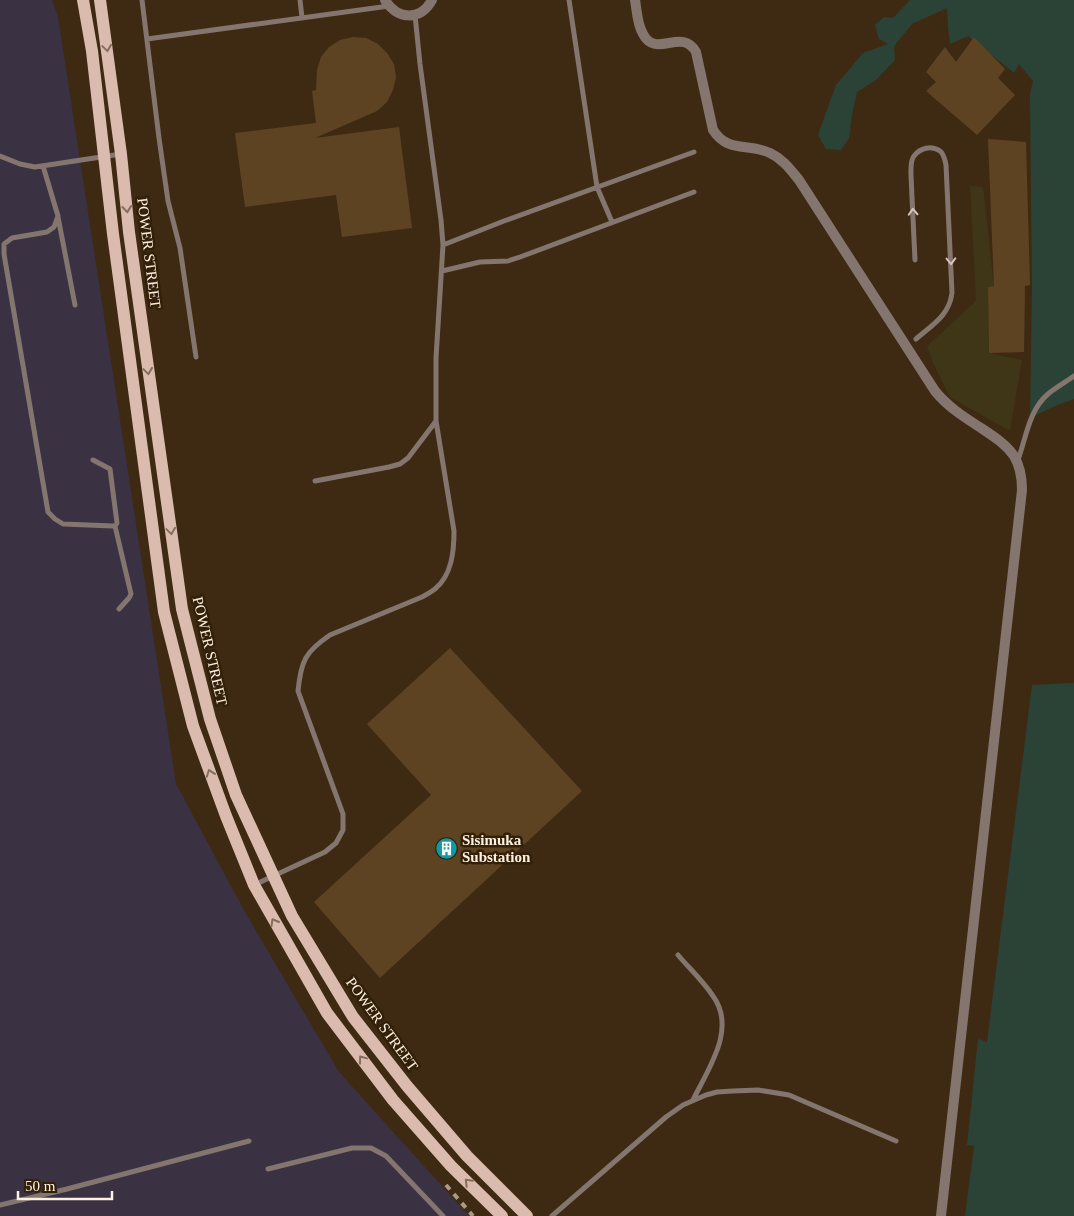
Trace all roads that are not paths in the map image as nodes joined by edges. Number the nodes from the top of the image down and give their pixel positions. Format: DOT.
graph roads {
  1 [pos="76,0"];
  2 [pos="83,0"];
  3 [pos="100,0"];
  4 [pos="142,0"];
  5 [pos="300,0"];
  6 [pos="432,0"];
  7 [pos="569,0"];
  8 [pos="635,0"];
  9 [pos="387,3"];
  10 [pos="415,15"];
  11 [pos="302,18"];
  12 [pos="147,39"];
  13 [pos="92,51"];
  14 [pos="694,152"];
  15 [pos="121,154"];
  16 [pos="0,156"];
  17 [pos="104,156"];
  18 [pos="44,166"];
  19 [pos="597,187"];
  20 [pos="694,192"];
  21 [pos="58,216"];
  22 [pos="612,222"];
  23 [pos="443,245"];
  24 [pos="915,260"];
  25 [pos="442,271"];
  26 [pos="74,305"];
  27 [pos="916,339"];
  28 [pos="196,357"];
  29 [pos="1074,376"];
  30 [pos="151,394"];
  31 [pos="134,396"];
  32 [pos="436,421"];
  33 [pos="93,460"];
  34 [pos="1017,463"];
  35 [pos="315,481"];
  36 [pos="115,526"];
  37 [pos="119,609"];
  38 [pos="210,719"];
  39 [pos="193,726"];
  40 [pos="273,876"];
  41 [pos="254,885"];
  42 [pos="678,955"];
  43 [pos="693,1100"];
  44 [pos="249,1141"];
  45 [pos="896,1141"];
  46 [pos="467,1156"];
  47 [pos="451,1166"];
  48 [pos="268,1169"];
  49 [pos="0,1205"];
  50 [pos="443,1216"];
  51 [pos="502,1216"];
  52 [pos="527,1216"];
  53 [pos="552,1216"];
  54 [pos="941,1216"];
  1 -- 13 [label="main road"];
  2 -- 13 [label="main road"];
  3 -- 15 [label="main road, POWER STREET, one-way"];
  4 -- 12 [label="lane"];
  5 -- 11 [label="lane"];
  6 -- 10 [label="street"];
  7 -- 19 [label="lane"];
  8 -- 34 [label="street"];
  9 -- 10 [label="street"];
  9 -- 11 [label="lane"];
  10 -- 23 [label="lane"];
  11 -- 12 [label="lane"];
  12 -- 28 [label="lane"];
  13 -- 17 [label="main road"];
  14 -- 19 [label="lane"];
  15 -- 17 [label="lane"];
  15 -- 30 [label="main road, POWER STREET, one-way"];
  16 -- 18 [label="lane"];
  17 -- 18 [label="lane"];
  17 -- 31 [label="main road"];
  18 -- 21 [label="lane"];
  19 -- 22 [label="lane"];
  19 -- 23 [label="lane"];
  20 -- 22 [label="lane"];
  21 -- 26 [label="lane"];
  21 -- 36 [label="lane"];
  22 -- 25 [label="lane"];
  23 -- 25 [label="lane"];
  24 -- 27 [label="lane, one-way"];
  25 -- 32 [label="lane"];
  29 -- 34 [label="lane"];
  30 -- 31 [label="main road"];
  30 -- 38 [label="main road, POWER STREET, one-way"];
  31 -- 39 [label="main road"];
  32 -- 35 [label="lane"];
  32 -- 40 [label="lane"];
  33 -- 36 [label="lane"];
  34 -- 54 [label="street"];
  36 -- 37 [label="lane"];
  38 -- 39 [label="main road"];
  38 -- 40 [label="main road, POWER STREET"];
  41 -- 39 [label="main road, one-way"];
  40 -- 41 [label="lane"];
  40 -- 46 [label="main road, POWER STREET"];
  47 -- 41 [label="main road, one-way"];
  42 -- 43 [label="lane"];
  43 -- 45 [label="lane"];
  43 -- 53 [label="lane"];
  44 -- 49 [label="lane"];
  46 -- 47 [label="main road"];
  46 -- 52 [label="main road, POWER STREET"];
  51 -- 47 [label="main road, one-way"];
  48 -- 50 [label="lane"];
}
